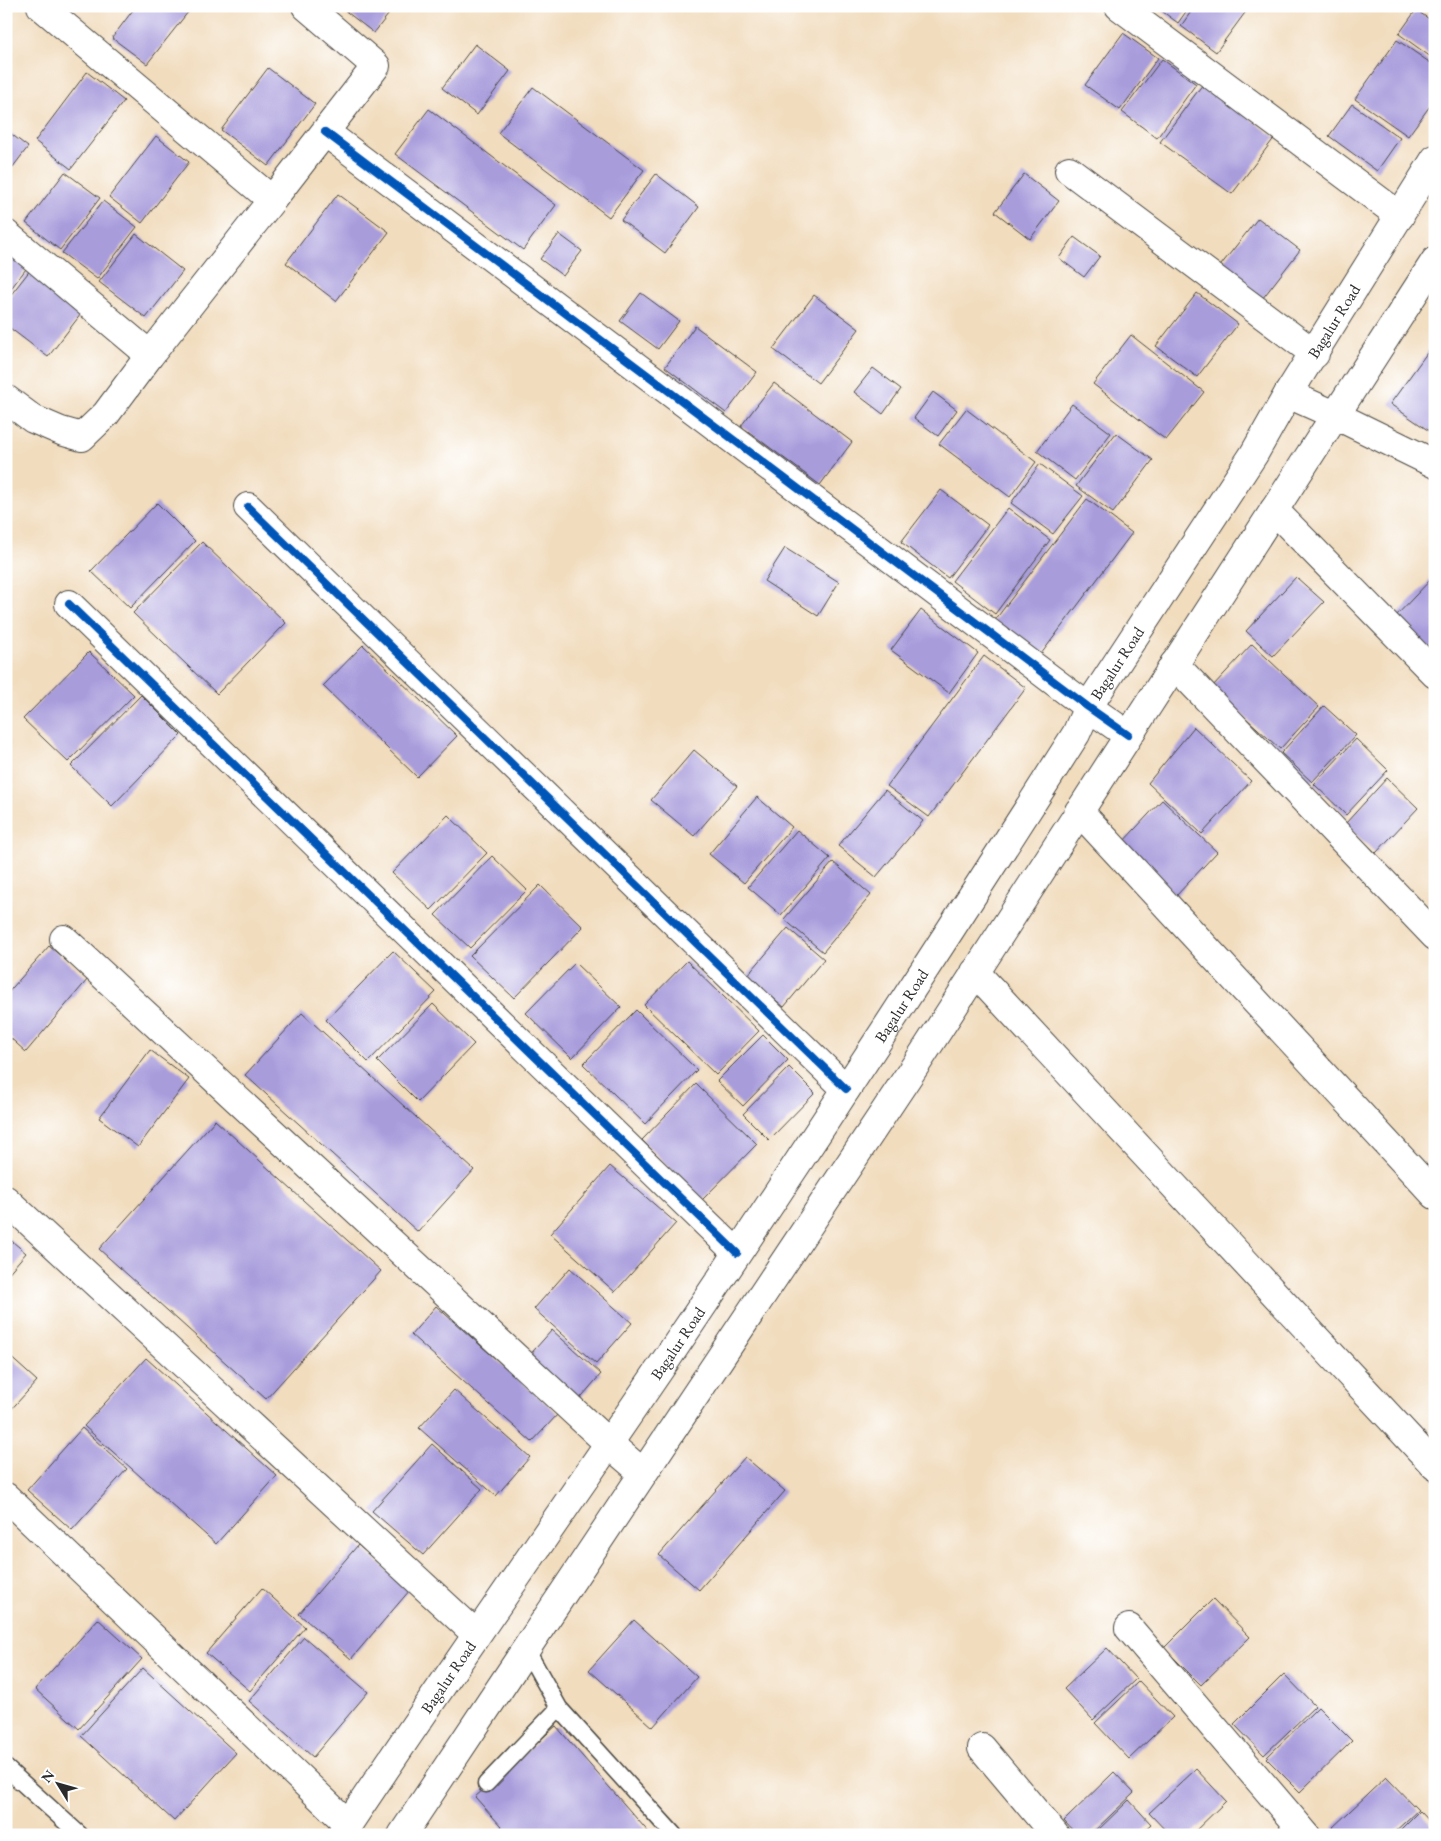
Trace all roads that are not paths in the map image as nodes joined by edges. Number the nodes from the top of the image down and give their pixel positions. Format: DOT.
graph roads {
  1 [pos="41,6"];
  2 [pos="306,6"];
  3 [pos="1119,6"];
  4 [pos="325,132"];
  5 [pos="1435,159"];
  6 [pos="1069,170"];
  7 [pos="272,200"];
  8 [pos="1400,216"];
  9 [pos="6,234"];
  10 [pos="1435,261"];
  11 [pos="1315,354"];
  12 [pos="150,355"];
  13 [pos="1288,394"];
  14 [pos="6,399"];
  15 [pos="1335,415"];
  16 [pos="1435,464"];
  17 [pos="248,507"];
  18 [pos="1274,510"];
  19 [pos="69,604"];
  20 [pos="1174,664"];
  21 [pos="1435,674"];
  22 [pos="1088,707"];
  23 [pos="1128,736"];
  24 [pos="1079,812"];
  25 [pos="1435,936"];
  26 [pos="64,939"];
  27 [pos="975,972"];
  28 [pos="846,1089"];
  29 [pos="1435,1195"];
  30 [pos="6,1200"];
  31 [pos="737,1253"];
  32 [pos="608,1443"];
  33 [pos="1435,1466"];
  34 [pos="643,1473"];
  35 [pos="6,1497"];
  36 [pos="1129,1628"];
  37 [pos="476,1634"];
  38 [pos="526,1649"];
  39 [pos="559,1708"];
  40 [pos="982,1748"];
  41 [pos="6,1768"];
  42 [pos="486,1784"];
  43 [pos="344,1829"];
  44 [pos="80,1835"];
  45 [pos="402,1835"];
  46 [pos="674,1835"];
  47 [pos="1055,1835"];
  48 [pos="1306,1835"];
  1 -- 7 [label="street"];
  2 -- 4 [label="street"];
  3 -- 8 [label="street"];
  4 -- 7 [label="street"];
  4 -- 22 [label="street"];
  5 -- 8 [label="street, Bagalur Road"];
  6 -- 11 [label="street"];
  7 -- 12 [label="street"];
  8 -- 11 [label="street, Bagalur Road"];
  9 -- 12 [label="street"];
  10 -- 15 [label="street"];
  11 -- 13 [label="street, Bagalur Road"];
  12 -- 14 [label="street"];
  13 -- 15 [label="street"];
  13 -- 22 [label="street, Bagalur Road"];
  15 -- 16 [label="street"];
  15 -- 18 [label="street"];
  17 -- 28 [label="street"];
  18 -- 20 [label="street"];
  18 -- 21 [label="street"];
  19 -- 31 [label="street"];
  20 -- 23 [label="street"];
  20 -- 25 [label="street"];
  22 -- 23 [label="street"];
  22 -- 28 [label="street, Bagalur Road"];
  23 -- 24 [label="street"];
  24 -- 27 [label="street"];
  24 -- 29 [label="street"];
  26 -- 32 [label="street"];
  27 -- 33 [label="street"];
  27 -- 34 [label="street"];
  28 -- 31 [label="street, Bagalur Road"];
  30 -- 37 [label="street"];
  31 -- 32 [label="street, Bagalur Road"];
  32 -- 34 [label="street"];
  32 -- 37 [label="street, Bagalur Road"];
  34 -- 38 [label="street"];
  35 -- 43 [label="street"];
  36 -- 48 [label="street"];
  37 -- 43 [label="street, Bagalur Road"];
  38 -- 39 [label="lane"];
  38 -- 45 [label="street"];
  39 -- 42 [label="lane"];
  39 -- 46 [label="lane"];
  40 -- 47 [label="street"];
  41 -- 44 [label="lane"];
}
